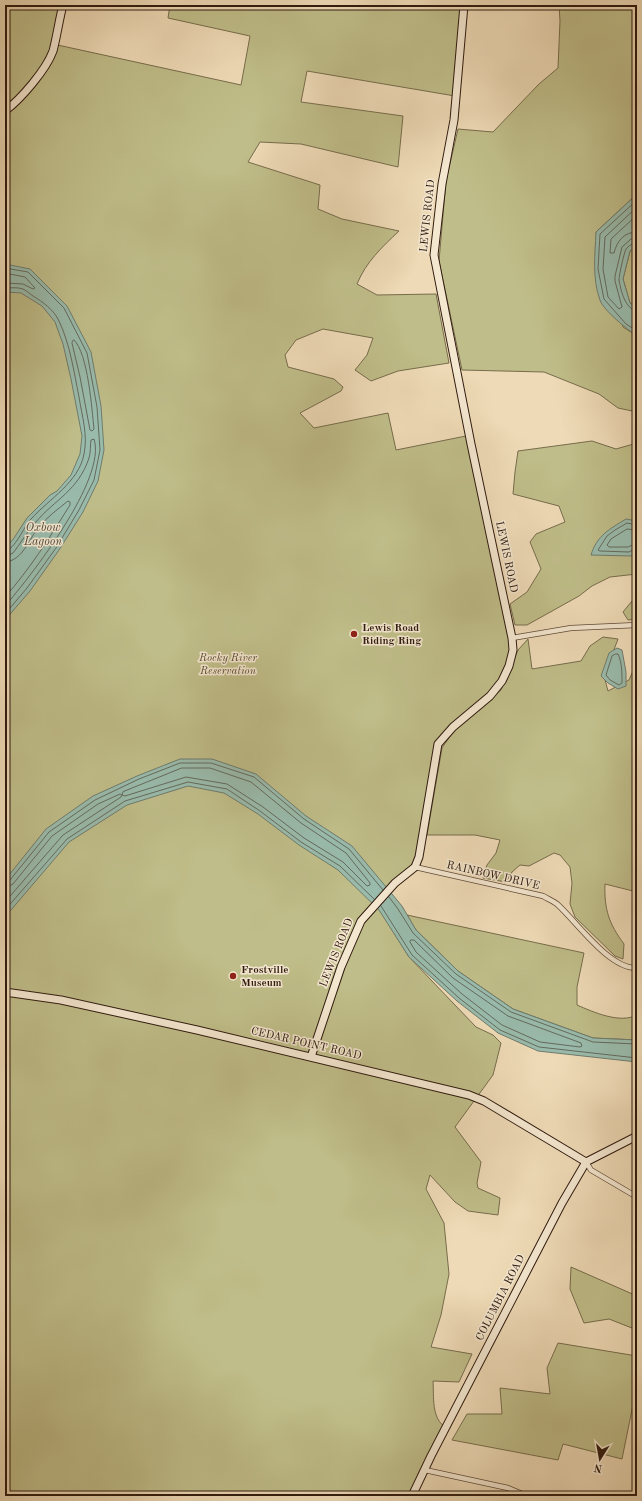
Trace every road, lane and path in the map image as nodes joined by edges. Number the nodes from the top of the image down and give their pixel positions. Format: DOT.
graph roads {
  1 [pos="63,5"];
  2 [pos="464,5"];
  3 [pos="5,111"];
  4 [pos="637,625"];
  5 [pos="512,638"];
  6 [pos="415,867"];
  7 [pos="637,968"];
  8 [pos="5,992"];
  9 [pos="312,1057"];
  10 [pos="637,1136"];
  11 [pos="586,1162"];
  12 [pos="637,1197"];
  13 [pos="425,1470"];
  14 [pos="412,1496"];
  15 [pos="527,1496"];
  1 -- 3 [label="street"];
  2 -- 5 [label="street, LEWIS ROAD"];
  4 -- 5 [label="street"];
  5 -- 6 [label="street, LEWIS ROAD"];
  6 -- 7 [label="street, RAINBOW DRIVE"];
  6 -- 9 [label="street, LEWIS ROAD"];
  8 -- 9 [label="street, CEDAR POINT ROAD"];
  9 -- 11 [label="street, CEDAR POINT ROAD"];
  10 -- 11 [label="street"];
  11 -- 12 [label="street"];
  11 -- 13 [label="street, COLUMBIA ROAD"];
  13 -- 14 [label="street, COLUMBIA ROAD"];
  13 -- 15 [label="street"];
}
